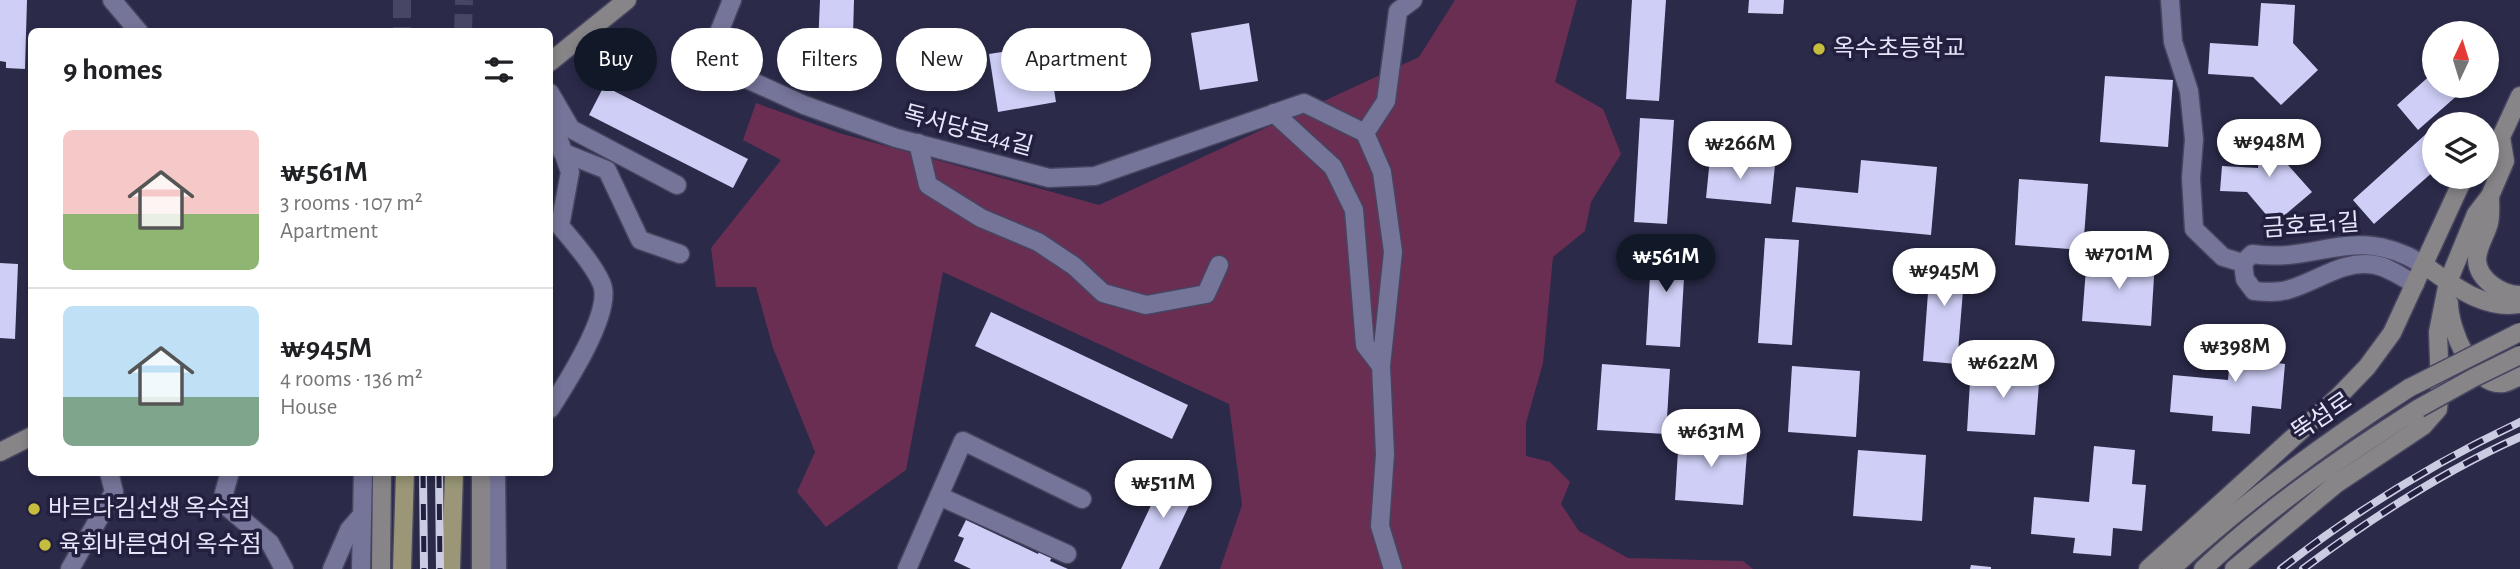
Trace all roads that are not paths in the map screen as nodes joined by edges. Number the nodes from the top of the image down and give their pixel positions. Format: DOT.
graph roads {
  1 [pos="112,0"];
  2 [pos="627,0"];
  3 [pos="732,0"];
  4 [pos="1413,0"];
  5 [pos="2171,0"];
  6 [pos="136,28"];
  7 [pos="553,60"];
  8 [pos="2520,96"];
  9 [pos="553,98"];
  10 [pos="1274,113"];
  11 [pos="553,124"];
  12 [pos="2499,132"];
  13 [pos="1365,133"];
  14 [pos="918,143"];
  15 [pos="2499,151"];
  16 [pos="562,152"];
  17 [pos="2499,174"];
  18 [pos="677,185"];
  19 [pos="2458,189"];
  20 [pos="2493,189"];
  21 [pos="2490,196"];
  22 [pos="2444,220"];
  23 [pos="680,254"];
  24 [pos="2243,263"];
  25 [pos="1219,265"];
  26 [pos="2424,265"];
  27 [pos="2448,282"];
  28 [pos="2415,284"];
  29 [pos="2520,295"];
  30 [pos="2520,304"];
  31 [pos="2520,332"];
  32 [pos="2520,355"];
  33 [pos="1381,366"];
  34 [pos="2520,376"];
  35 [pos="553,405"];
  36 [pos="28,438"];
  37 [pos="0,452"];
  38 [pos="110,476"];
  39 [pos="229,476"];
  40 [pos="363,476"];
  41 [pos="382,476"];
  42 [pos="405,476"];
  43 [pos="454,476"];
  44 [pos="493,476"];
  45 [pos="493,476"];
  46 [pos="939,496"];
  47 [pos="1082,499"];
  48 [pos="362,515"];
  49 [pos="1067,554"];
  50 [pos="69,569"];
  51 [pos="284,569"];
  52 [pos="332,569"];
  53 [pos="361,569"];
  54 [pos="381,569"];
  55 [pos="402,569"];
  56 [pos="451,569"];
  57 [pos="481,569"];
  58 [pos="497,569"];
  59 [pos="907,569"];
  60 [pos="1393,569"];
  61 [pos="2148,569"];
  62 [pos="2171,569"];
  63 [pos="2203,569"];
  64 [pos="2234,569"];
  1 -- 6 [label="street"];
  2 -- 7 [label="main road"];
  3 -- 14 [label="street, 독서당로44길"];
  4 -- 13 [label="street"];
  5 -- 24 [label="street, 금호로1길"];
  8 -- 12 [label="main road"];
  9 -- 18 [label="street"];
  10 -- 13 [label="street, 독서당로44길"];
  10 -- 14 [label="street, 독서당로44길"];
  10 -- 33 [label="street"];
  11 -- 16 [label="street"];
  13 -- 33 [label="street"];
  14 -- 25 [label="street"];
  15 -- 17 [label="main road"];
  16 -- 23 [label="street"];
  16 -- 35 [label="street"];
  19 -- 22 [label="main road"];
  20 -- 21 [label="main road"];
  21 -- 27 [label="main road"];
  21 -- 29 [label="main road"];
  22 -- 26 [label="main road"];
  22 -- 27 [label="main road"];
  24 -- 26 [label="street, 금호로1길"];
  24 -- 28 [label="street, 금호로1길"];
  26 -- 27 [label="main road"];
  26 -- 28 [label="main road"];
  27 -- 28 [label="main road"];
  27 -- 30 [label="main road"];
  27 -- 34 [label="main road"];
  27 -- 64 [label="main road"];
  28 -- 61 [label="main road"];
  31 -- 62 [label="main road, 뚝섬로, bridge"];
  32 -- 63 [label="main road, 뚝섬로, bridge"];
  33 -- 60 [label="street"];
  36 -- 37 [label="main road"];
  38 -- 50 [label="street"];
  39 -- 51 [label="street"];
  40 -- 48 [label="street"];
  41 -- 54 [label="main road"];
  42 -- 55 [label="main road"];
  43 -- 56 [label="main road"];
  44 -- 57 [label="main road"];
  45 -- 58 [label="street"];
  46 -- 47 [label="street"];
  46 -- 49 [label="street"];
  46 -- 59 [label="street"];
  48 -- 52 [label="street"];
  48 -- 53 [label="street"];
}
